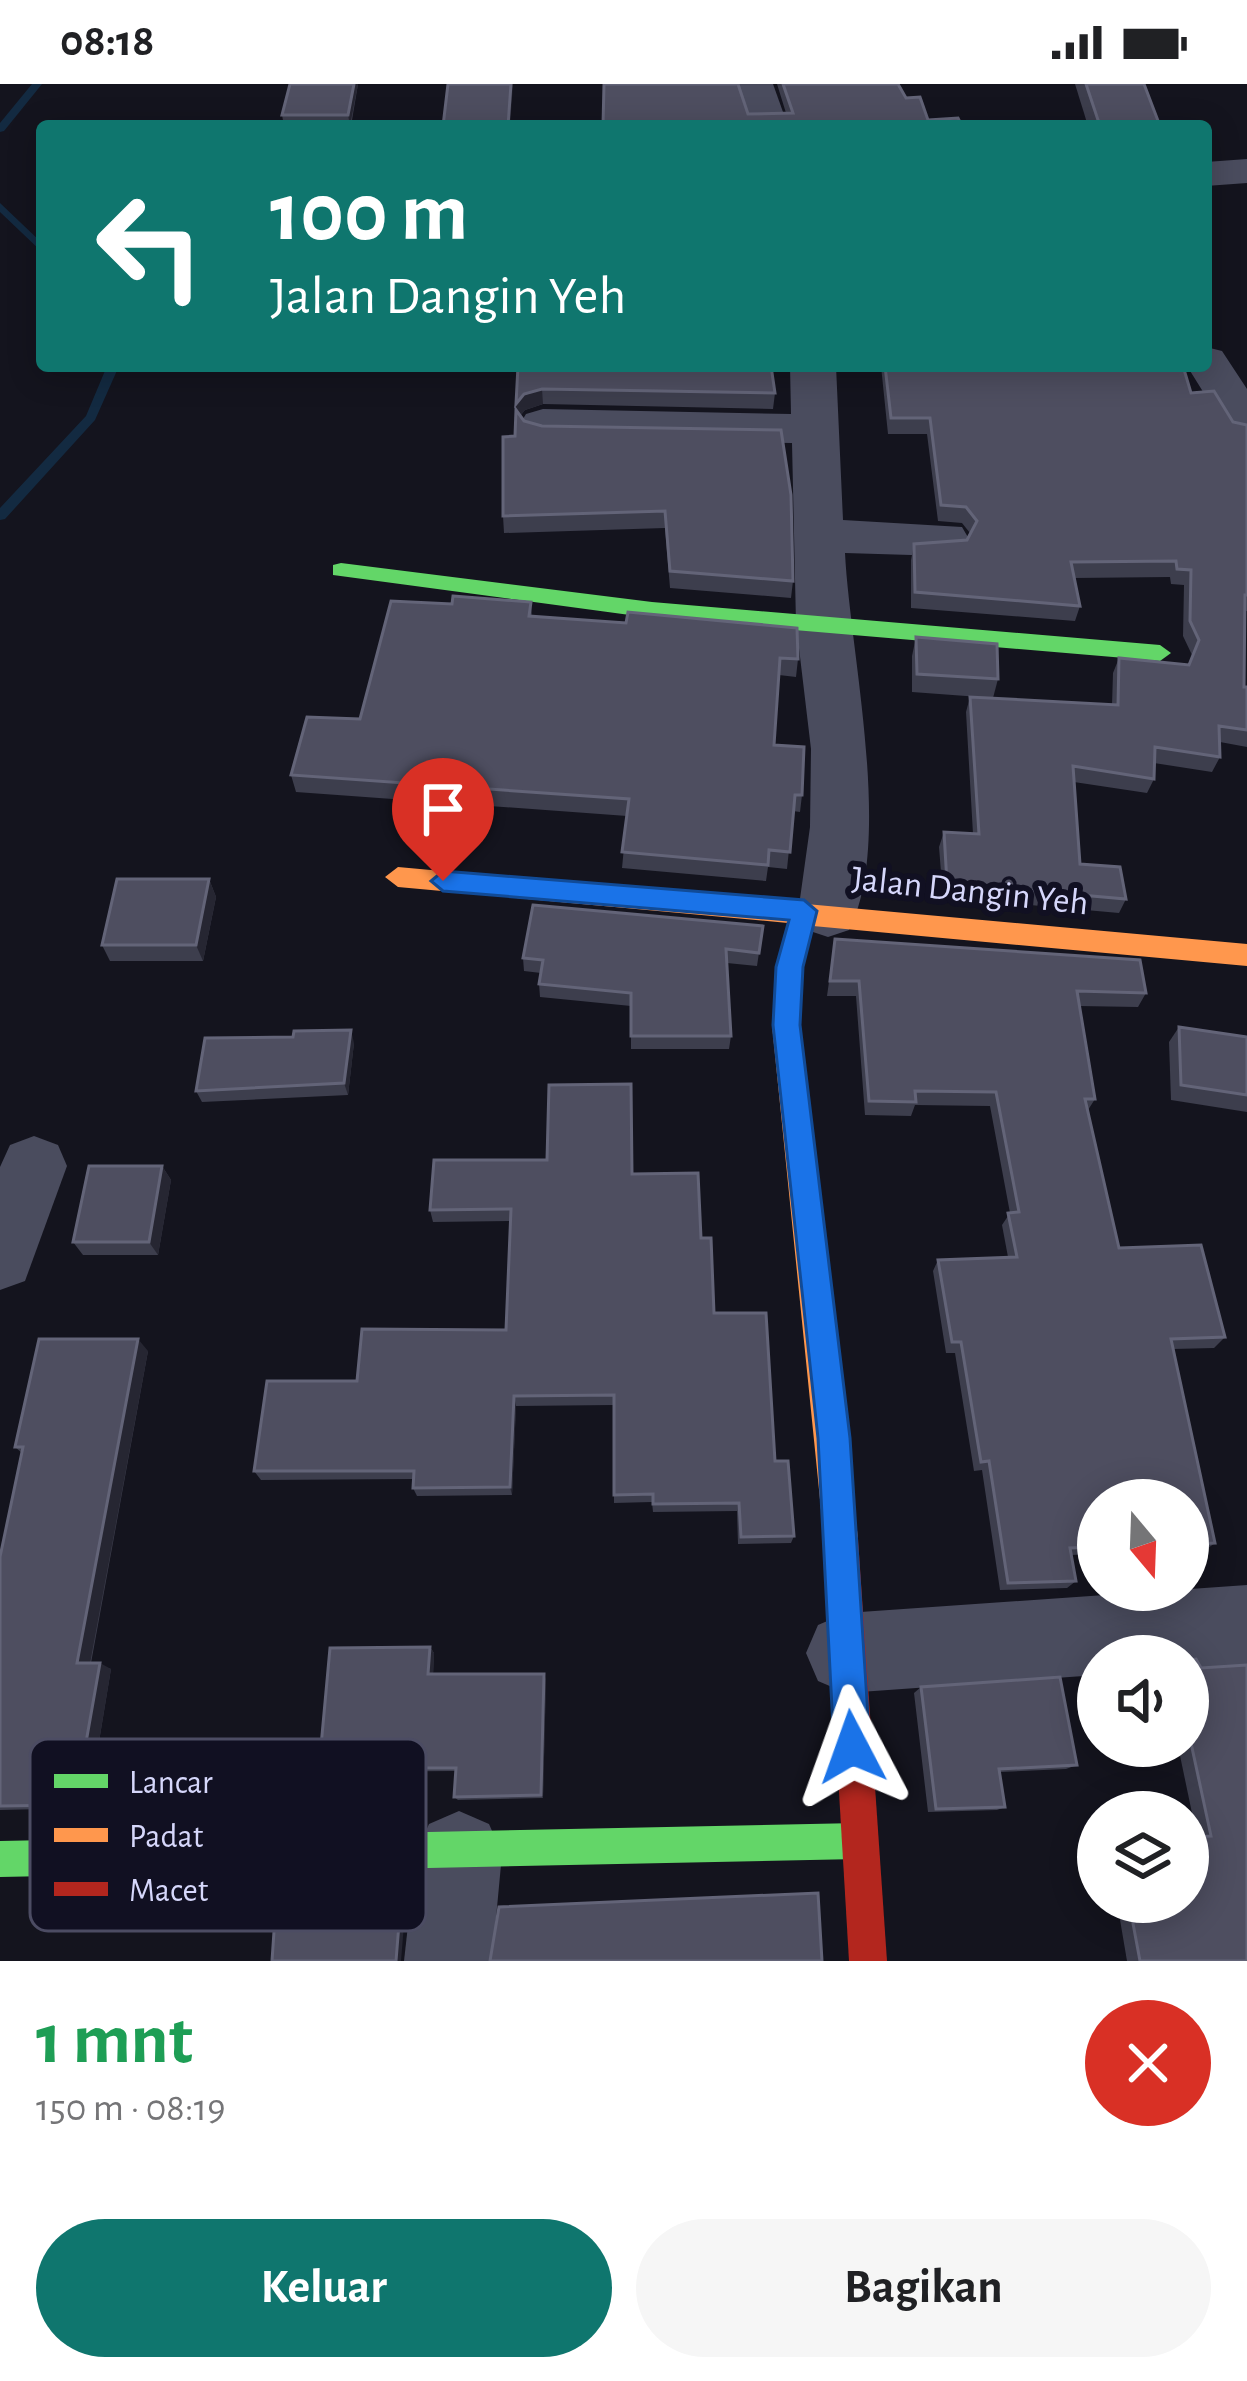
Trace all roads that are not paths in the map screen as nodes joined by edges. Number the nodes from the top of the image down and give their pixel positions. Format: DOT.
graph roads {
  1 [pos="754,84"];
  2 [pos="768,120"];
  3 [pos="1247,171"];
  4 [pos="1212,173"];
  5 [pos="1212,370"];
  6 [pos="813,372"];
  7 [pos="543,424"];
  8 [pos="1247,424"];
  9 [pos="817,429"];
  10 [pos="818,536"];
  11 [pos="944,538"];
  12 [pos="340,569"];
  13 [pos="822,623"];
  14 [pos="1160,653"];
  15 [pos="398,877"];
  16 [pos="816,912"];
  17 [pos="1247,955"];
  18 [pos="34,1166"];
  19 [pos="0,1258"];
  20 [pos="1247,1625"];
  21 [pos="846,1653"];
  22 [pos="858,1841"];
  23 [pos="426,1853"];
  24 [pos="459,1853"];
  25 [pos="0,1859"];
  26 [pos="30,1859"];
  27 [pos="448,1961"];
  28 [pos="868,1961"];
  1 -- 2 [label="street"];
  3 -- 4 [label="street"];
  5 -- 8 [label="street"];
  6 -- 9 [label="street"];
  7 -- 9 [label="street"];
  9 -- 10 [label="street"];
  10 -- 11 [label="street"];
  10 -- 13 [label="street"];
  12 -- 13 [label="street"];
  13 -- 14 [label="street"];
  13 -- 16 [label="street"];
  15 -- 16 [label="street, Jalan Dangin Yeh"];
  16 -- 17 [label="street, Jalan Dangin Yeh"];
  16 -- 21 [label="street"];
  18 -- 19 [label="street"];
  20 -- 21 [label="street"];
  21 -- 22 [label="street"];
  22 -- 24 [label="street"];
  22 -- 28 [label="street"];
  23 -- 24 [label="street"];
  24 -- 27 [label="street"];
  25 -- 26 [label="street"];
}
